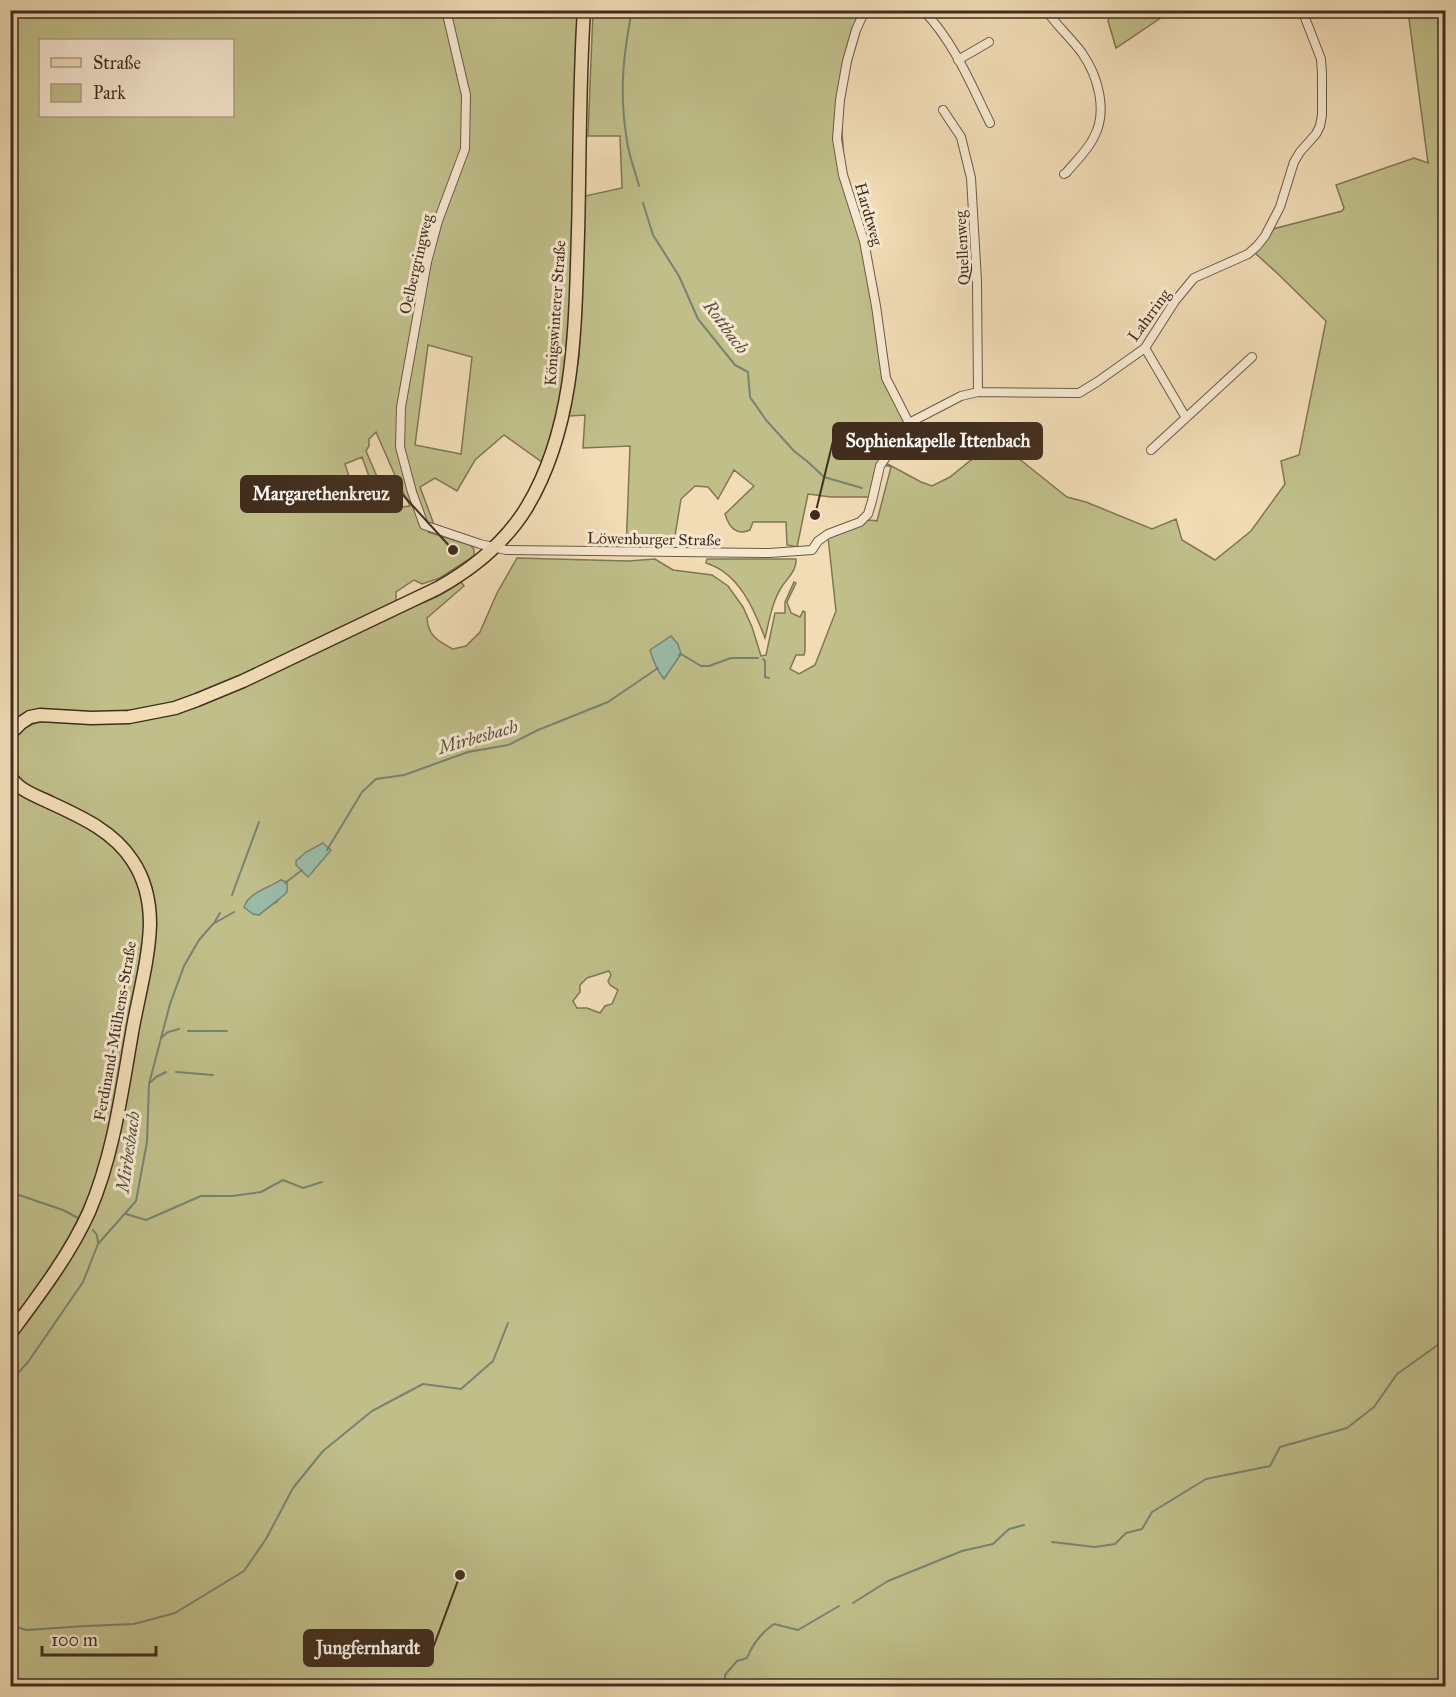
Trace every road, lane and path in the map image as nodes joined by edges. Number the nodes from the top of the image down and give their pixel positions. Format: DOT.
graph roads {
  1 [pos="446,10"];
  2 [pos="584,10"];
  3 [pos="865,10"];
  4 [pos="923,10"];
  5 [pos="1046,10"];
  6 [pos="1302,10"];
  7 [pos="989,42"];
  8 [pos="958,60"];
  9 [pos="943,110"];
  10 [pos="990,123"];
  11 [pos="1064,174"];
  12 [pos="1145,348"];
  13 [pos="1252,357"];
  14 [pos="978,392"];
  15 [pos="1186,418"];
  16 [pos="909,423"];
  17 [pos="1151,450"];
  18 [pos="424,525"];
  19 [pos="495,548"];
  20 [pos="812,550"];
  21 [pos="10,734"];
  22 [pos="10,776"];
  23 [pos="10,1334"];
  1 -- 18 [label="street, Oelbergringweg"];
  2 -- 19 [label="main road, Königswinterer Straße"];
  3 -- 16 [label="street, Hardtweg"];
  4 -- 8 [label="street"];
  5 -- 11 [label="street"];
  6 -- 12 [label="street, Lahrring"];
  7 -- 8 [label="street"];
  8 -- 10 [label="street"];
  9 -- 14 [label="street, Quellenweg"];
  12 -- 14 [label="street, Lahrring"];
  12 -- 15 [label="street"];
  13 -- 15 [label="street"];
  14 -- 16 [label="street, Lahrring"];
  15 -- 17 [label="street"];
  16 -- 20 [label="street, Lahrring"];
  18 -- 19 [label="street, Löwenburger Straße"];
  19 -- 20 [label="street, Löwenburger Straße"];
  19 -- 21 [label="main road, Königswinterer Straße"];
  22 -- 23 [label="main road, Ferdinand-Mülhens-Straße"];
}
